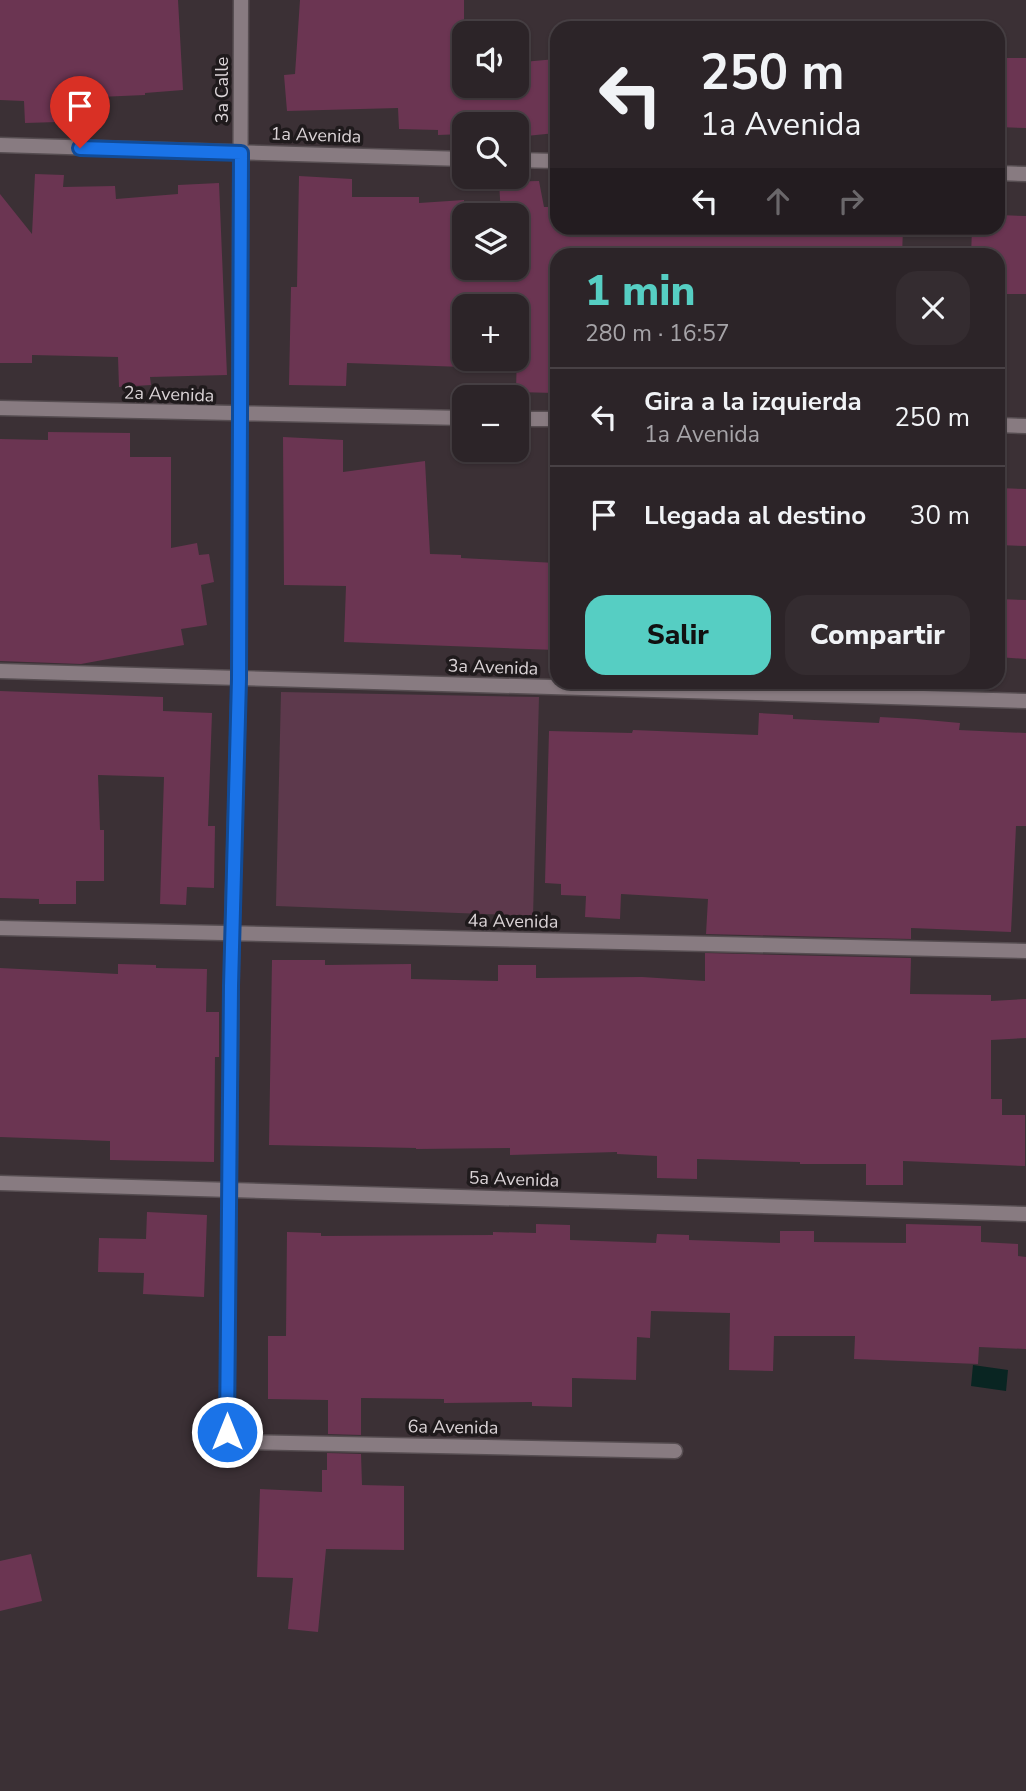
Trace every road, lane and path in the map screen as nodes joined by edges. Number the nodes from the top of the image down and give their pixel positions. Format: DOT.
graph roads {
  1 [pos="241,0"];
  2 [pos="0,145"];
  3 [pos="241,153"];
  4 [pos="452,159"];
  5 [pos="529,160"];
  6 [pos="550,161"];
  7 [pos="1005,173"];
  8 [pos="1026,174"];
  9 [pos="0,408"];
  10 [pos="240,415"];
  11 [pos="452,418"];
  12 [pos="529,419"];
  13 [pos="550,419"];
  14 [pos="1005,425"];
  15 [pos="1026,426"];
  16 [pos="0,671"];
  17 [pos="239,679"];
  18 [pos="550,688"];
  19 [pos="597,689"];
  20 [pos="1026,701"];
  21 [pos="0,928"];
  22 [pos="232,935"];
  23 [pos="1026,951"];
  24 [pos="0,1183"];
  25 [pos="228,1189"];
  26 [pos="1026,1214"];
  27 [pos="231,1439"];
  28 [pos="675,1451"];
  1 -- 3 [label="street, 3a Calle"];
  2 -- 3 [label="street, 1a Avenida"];
  3 -- 4 [label="street, 1a Avenida"];
  3 -- 10 [label="street, 3a Calle"];
  5 -- 6 [label="street"];
  7 -- 8 [label="street"];
  9 -- 10 [label="street, 2a Avenida"];
  10 -- 11 [label="street, 2a Avenida"];
  10 -- 17 [label="street, 3a Calle"];
  12 -- 13 [label="street"];
  14 -- 15 [label="street"];
  16 -- 17 [label="street, 3a Avenida"];
  17 -- 18 [label="street, 3a Avenida"];
  17 -- 22 [label="street, 3a Calle"];
  19 -- 20 [label="street, 3a Avenida"];
  21 -- 22 [label="street, 4a Avenida"];
  22 -- 23 [label="street, 4a Avenida"];
  22 -- 25 [label="street, 3a Calle"];
  24 -- 25 [label="street, 5a Avenida"];
  25 -- 26 [label="street, 5a Avenida"];
  25 -- 27 [label="street, 3a Calle"];
  27 -- 28 [label="street, 6a Avenida"];
}
